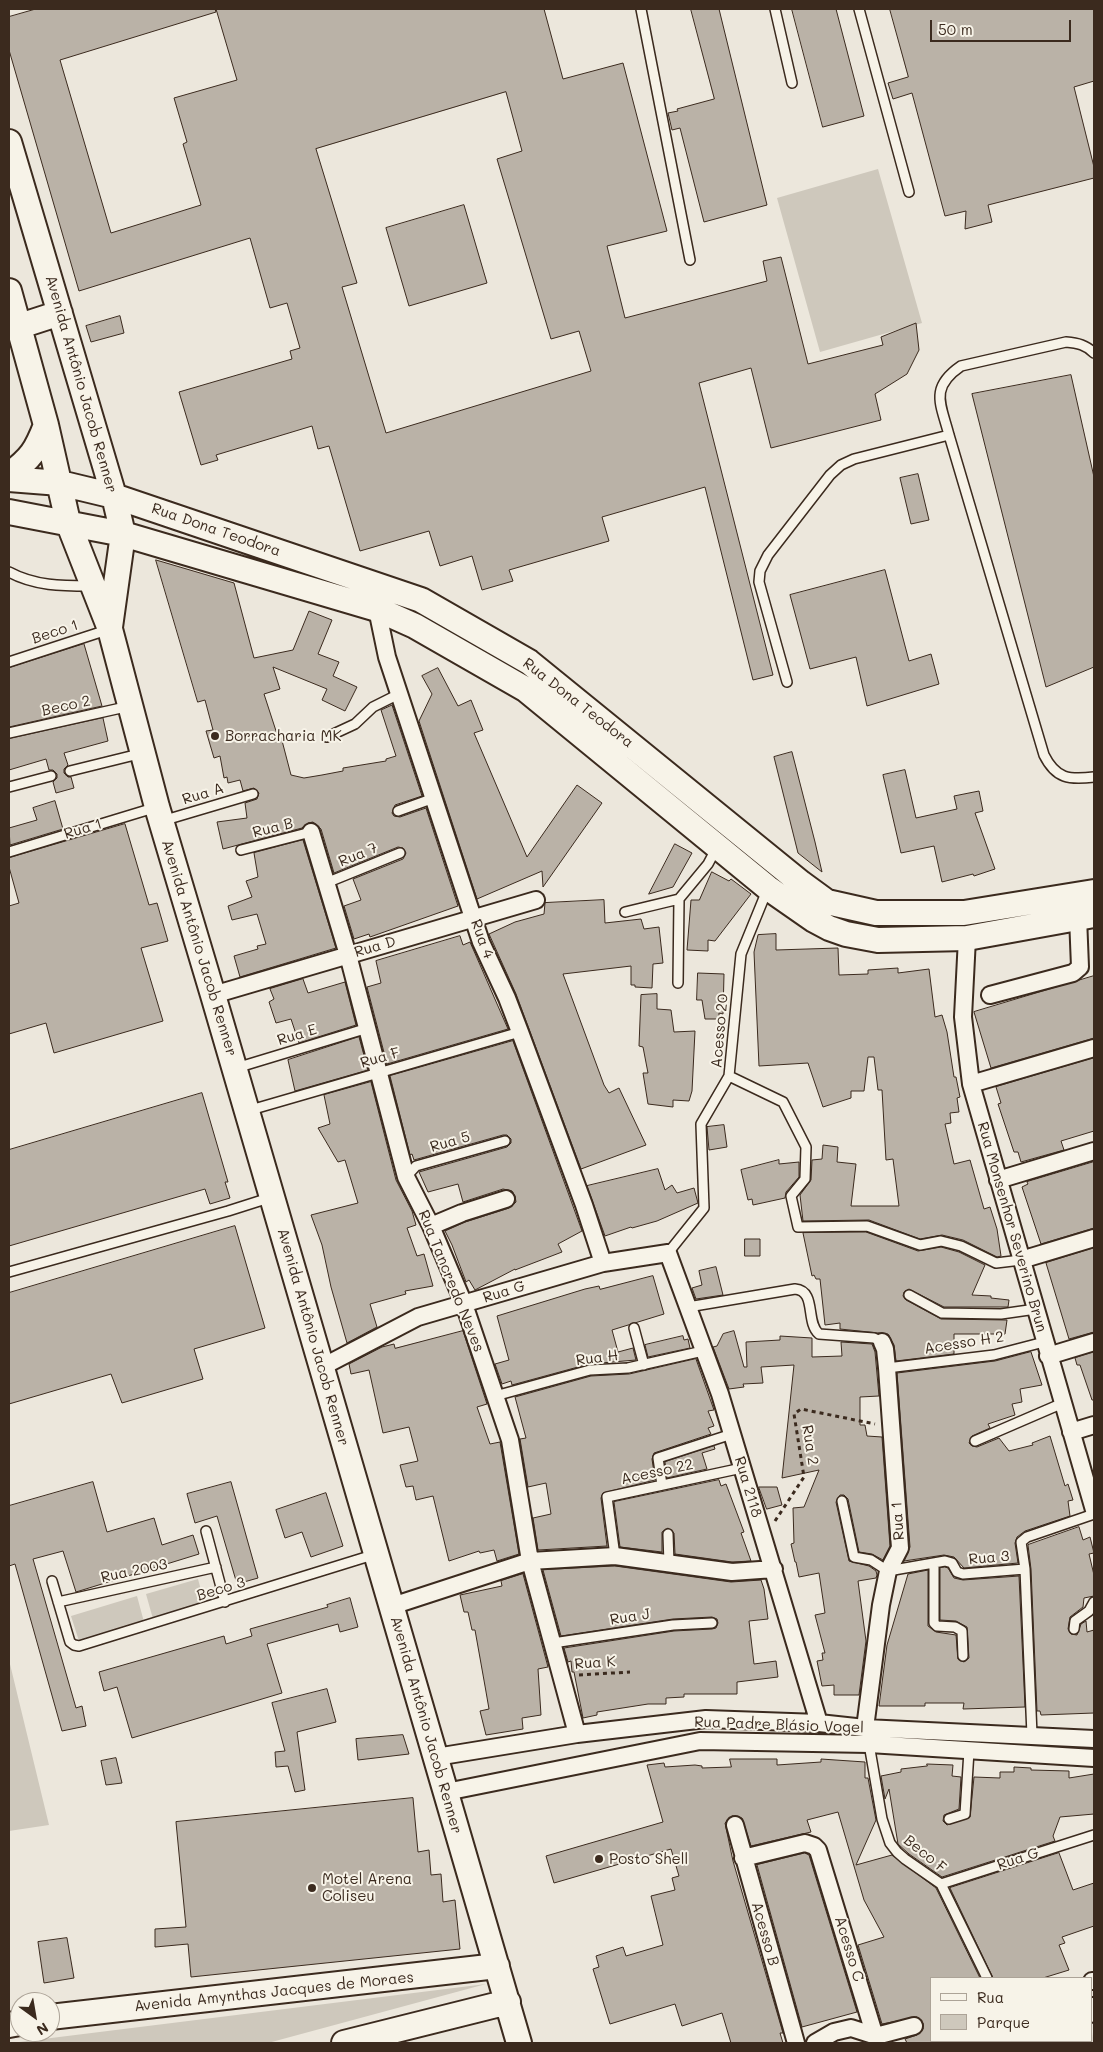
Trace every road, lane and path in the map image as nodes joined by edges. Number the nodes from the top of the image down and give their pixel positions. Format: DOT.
graph roads {
  1 [pos="641,9"];
  2 [pos="775,9"];
  3 [pos="859,9"];
  4 [pos="792,83"];
  5 [pos="9,142"];
  6 [pos="909,192"];
  7 [pos="17,200"];
  8 [pos="690,260"];
  9 [pos="9,291"];
  10 [pos="60,313"];
  11 [pos="20,326"];
  12 [pos="1094,353"];
  13 [pos="46,425"];
  14 [pos="949,436"];
  15 [pos="9,475"];
  16 [pos="9,479"];
  17 [pos="60,483"];
  18 [pos="114,496"];
  19 [pos="9,512"];
  20 [pos="68,522"];
  21 [pos="123,534"];
  22 [pos="9,572"];
  23 [pos="93,586"];
  24 [pos="377,609"];
  25 [pos="110,629"];
  26 [pos="9,662"];
  27 [pos="787,682"];
  28 [pos="399,694"];
  29 [pos="130,706"];
  30 [pos="9,733"];
  31 [pos="326,737"];
  32 [pos="143,753"];
  33 [pos="70,771"];
  34 [pos="51,776"];
  35 [pos="1094,777"];
  36 [pos="9,787"];
  37 [pos="253,794"];
  38 [pos="434,798"];
  39 [pos="398,811"];
  40 [pos="159,814"];
  41 [pos="311,832"];
  42 [pos="718,847"];
  43 [pos="241,850"];
  44 [pos="9,852"];
  45 [pos="400,853"];
  46 [pos="326,883"];
  47 [pos="768,888"];
  48 [pos="1094,892"];
  49 [pos="679,898"];
  50 [pos="536,900"];
  51 [pos="625,912"];
  52 [pos="1086,916"];
  53 [pos="474,918"];
  54 [pos="967,938"];
  55 [pos="348,955"];
  56 [pos="678,983"];
  57 [pos="213,995"];
  58 [pos="990,995"];
  59 [pos="368,1028"];
  60 [pos="520,1032"];
  61 [pos="1094,1048"];
  62 [pos="235,1068"];
  63 [pos="379,1072"];
  64 [pos="729,1076"];
  65 [pos="971,1084"];
  66 [pos="247,1110"];
  67 [pos="505,1141"];
  68 [pos="1094,1151"];
  69 [pos="406,1177"];
  70 [pos="998,1180"];
  71 [pos="272,1197"];
  72 [pos="506,1199"];
  73 [pos="431,1226"];
  74 [pos="1094,1238"];
  75 [pos="668,1253"];
  76 [pos="1021,1260"];
  77 [pos="603,1263"];
  78 [pos="9,1272"];
  79 [pos="909,1294"];
  80 [pos="464,1304"];
  81 [pos="688,1307"];
  82 [pos="1036,1309"];
  83 [pos="634,1328"];
  84 [pos="882,1342"];
  85 [pos="1094,1342"];
  86 [pos="1046,1349"];
  87 [pos="703,1351"];
  88 [pos="644,1365"];
  89 [pos="322,1367"];
  90 [pos="887,1368"];
  91 [pos="495,1396"];
  92 [pos="1063,1403"];
  93 [pos="1094,1425"];
  94 [pos="892,1427"];
  95 [pos="1071,1432"];
  96 [pos="732,1434"];
  97 [pos="975,1441"];
  98 [pos="742,1468"];
  99 [pos="662,1485"];
  100 [pos="842,1501"];
  101 [pos="1093,1501"];
  102 [pos="1094,1514"];
  103 [pos="206,1531"];
  104 [pos="668,1534"];
  105 [pos="764,1539"];
  106 [pos="376,1554"];
  107 [pos="615,1556"];
  108 [pos="530,1561"];
  109 [pos="934,1562"];
  110 [pos="669,1564"];
  111 [pos="216,1567"];
  112 [pos="774,1569"];
  113 [pos="1025,1569"];
  114 [pos="888,1572"];
  115 [pos="52,1581"];
  116 [pos="58,1602"];
  117 [pos="225,1602"];
  118 [pos="1094,1602"];
  119 [pos="392,1606"];
  120 [pos="712,1623"];
  121 [pos="1074,1629"];
  122 [pos="553,1643"];
  123 [pos="963,1656"];
  124 [pos="630,1672"];
  125 [pos="561,1676"];
  126 [pos="819,1723"];
  127 [pos="865,1728"];
  128 [pos="577,1734"];
  129 [pos="1032,1735"];
  130 [pos="1094,1739"];
  131 [pos="869,1744"];
  132 [pos="969,1751"];
  133 [pos="436,1757"];
  134 [pos="1094,1758"];
  135 [pos="446,1792"];
  136 [pos="949,1818"];
  137 [pos="735,1825"];
  138 [pos="1094,1835"];
  139 [pos="743,1858"];
  140 [pos="941,1884"];
  141 [pos="497,1966"];
  142 [pos="987,1977"];
  143 [pos="508,2002"];
  144 [pos="60,2016"];
  145 [pos="914,2026"];
  146 [pos="876,2040"];
  147 [pos="344,2043"];
  148 [pos="519,2043"];
  149 [pos="796,2043"];
  150 [pos="815,2043"];
  1 -- 8 [label="lane"];
  2 -- 4 [label="lane"];
  3 -- 6 [label="lane"];
  5 -- 7 [label="main road, Avenida Antônio Jacob Renner"];
  7 -- 10 [label="main road, Avenida Antônio Jacob Renner"];
  9 -- 11 [label="main road, Avenida Antônio Jacob Renner"];
  10 -- 11 [label="main road"];
  10 -- 18 [label="main road, Avenida Antônio Jacob Renner"];
  11 -- 13 [label="main road, Avenida Antônio Jacob Renner"];
  12 -- 14 [label="lane"];
  13 -- 15 [label="main road"];
  13 -- 17 [label="main road, Avenida Antônio Jacob Renner"];
  14 -- 27 [label="lane"];
  14 -- 35 [label="lane"];
  16 -- 17 [label="main road, Rua Dona Teodora"];
  17 -- 18 [label="main road, Rua Dona Teodora"];
  17 -- 20 [label="main road, Avenida Antônio Jacob Renner"];
  18 -- 21 [label="main road, Avenida Antônio Jacob Renner"];
  18 -- 48 [label="main road, Rua Dona Teodora"];
  19 -- 20 [label="main road, Rua Dona Teodora"];
  20 -- 21 [label="main road, Rua Dona Teodora"];
  20 -- 23 [label="main road, Avenida Antônio Jacob Renner"];
  21 -- 24 [label="main road, Rua Dona Teodora"];
  21 -- 25 [label="main road, Avenida Antônio Jacob Renner"];
  22 -- 23 [label="lane"];
  23 -- 25 [label="main road, Avenida Antônio Jacob Renner"];
  24 -- 28 [label="street, Rua 4"];
  24 -- 42 [label="main road, Rua Dona Teodora"];
  25 -- 26 [label="lane, Beco 1"];
  25 -- 29 [label="main road, Avenida Antônio Jacob Renner"];
  28 -- 31 [label="lane"];
  28 -- 38 [label="street, Rua 4"];
  29 -- 30 [label="lane, Beco 2"];
  29 -- 32 [label="main road, Avenida Antônio Jacob Renner"];
  32 -- 33 [label="lane"];
  32 -- 40 [label="main road, Avenida Antônio Jacob Renner"];
  34 -- 36 [label="lane"];
  37 -- 40 [label="lane, Rua A"];
  38 -- 39 [label="lane"];
  38 -- 53 [label="street, Rua 4"];
  40 -- 44 [label="lane, Rua 1"];
  40 -- 57 [label="main road, Avenida Antônio Jacob Renner"];
  41 -- 43 [label="lane, Rua B"];
  41 -- 46 [label="street, Rua Tancredo Neves"];
  42 -- 47 [label="main road, Rua Dona Teodora"];
  42 -- 49 [label="lane"];
  45 -- 46 [label="lane, Rua 7"];
  46 -- 55 [label="street, Rua Tancredo Neves"];
  47 -- 54 [label="main road, Rua Dona Teodora"];
  47 -- 64 [label="lane, Acesso 20"];
  49 -- 51 [label="lane"];
  49 -- 56 [label="lane"];
  50 -- 53 [label="street, Rua D"];
  52 -- 54 [label="main road, Rua Dona Teodora"];
  52 -- 58 [label="street"];
  53 -- 55 [label="street, Rua D"];
  53 -- 60 [label="street, Rua 4"];
  54 -- 65 [label="street, Rua Monsenhor Severino Brun"];
  55 -- 57 [label="street, Rua D"];
  55 -- 59 [label="street, Rua Tancredo Neves"];
  57 -- 62 [label="main road, Avenida Antônio Jacob Renner"];
  59 -- 62 [label="lane, Rua E"];
  59 -- 63 [label="street, Rua Tancredo Neves"];
  60 -- 63 [label="lane, Rua F"];
  60 -- 77 [label="street, Rua 4"];
  61 -- 65 [label="street"];
  62 -- 66 [label="main road, Avenida Antônio Jacob Renner"];
  63 -- 66 [label="lane, Rua F"];
  63 -- 69 [label="street, Rua Tancredo Neves"];
  64 -- 75 [label="lane"];
  64 -- 76 [label="lane, Acesso 20"];
  65 -- 70 [label="street, Rua Monsenhor Severino Brun"];
  66 -- 71 [label="main road, Avenida Antônio Jacob Renner"];
  67 -- 69 [label="lane, Rua 5"];
  68 -- 70 [label="street"];
  69 -- 73 [label="street, Rua Tancredo Neves"];
  70 -- 76 [label="street, Rua Monsenhor Severino Brun"];
  71 -- 78 [label="lane"];
  71 -- 89 [label="main road, Avenida Antônio Jacob Renner"];
  72 -- 73 [label="street"];
  73 -- 80 [label="street, Rua Tancredo Neves"];
  74 -- 76 [label="street"];
  75 -- 77 [label="street, Rua G"];
  75 -- 81 [label="street, Rua 2118"];
  76 -- 82 [label="street, Rua Monsenhor Severino Brun"];
  77 -- 80 [label="street, Rua G"];
  79 -- 82 [label="lane"];
  80 -- 89 [label="street, Rua G"];
  80 -- 91 [label="street, Rua Tancredo Neves"];
  81 -- 84 [label="lane"];
  81 -- 87 [label="street, Rua 2118"];
  82 -- 86 [label="street, Rua Monsenhor Severino Brun"];
  83 -- 88 [label="lane"];
  84 -- 90 [label="street, Rua 1"];
  85 -- 86 [label="street"];
  86 -- 90 [label="lane, Acesso H 2"];
  86 -- 92 [label="street, Rua Monsenhor Severino Brun"];
  87 -- 88 [label="lane, Rua H"];
  87 -- 96 [label="street, Rua 2118"];
  88 -- 91 [label="lane, Rua H"];
  89 -- 106 [label="main road, Avenida Antônio Jacob Renner"];
  90 -- 94 [label="street, Rua 1"];
  91 -- 108 [label="street, Rua Tancredo Neves"];
  92 -- 95 [label="street, Rua Monsenhor Severino Brun"];
  92 -- 97 [label="lane"];
  93 -- 95 [label="street"];
  94 -- 105 [label="path, Rua 2"];
  94 -- 114 [label="street, Rua 1"];
  95 -- 101 [label="street, Rua Monsenhor Severino Brun"];
  96 -- 98 [label="street, Rua 2118"];
  96 -- 99 [label="lane"];
  98 -- 99 [label="lane, Acesso 22"];
  98 -- 105 [label="street, Rua 2118"];
  99 -- 107 [label="lane, Acesso 22"];
  100 -- 114 [label="lane"];
  102 -- 113 [label="lane, Rua 3"];
  103 -- 111 [label="lane"];
  104 -- 110 [label="lane"];
  105 -- 112 [label="street, Rua 2118"];
  106 -- 117 [label="lane, Beco 3"];
  106 -- 119 [label="main road, Avenida Antônio Jacob Renner"];
  107 -- 108 [label="street"];
  107 -- 110 [label="street"];
  108 -- 119 [label="street"];
  108 -- 122 [label="street, Rua Tancredo Neves"];
  109 -- 113 [label="lane, Rua 3"];
  109 -- 114 [label="lane"];
  109 -- 123 [label="lane"];
  110 -- 112 [label="street"];
  111 -- 116 [label="lane, Rua 2003"];
  111 -- 117 [label="lane"];
  112 -- 126 [label="street, Rua 2118"];
  113 -- 129 [label="lane"];
  114 -- 127 [label="street, Rua 1"];
  115 -- 116 [label="lane"];
  116 -- 117 [label="lane, Beco 3"];
  118 -- 121 [label="lane"];
  119 -- 133 [label="main road, Avenida Antônio Jacob Renner"];
  120 -- 122 [label="lane, Rua J"];
  122 -- 125 [label="street, Rua Tancredo Neves"];
  124 -- 125 [label="path, Rua K"];
  125 -- 128 [label="street, Rua Tancredo Neves"];
  126 -- 127 [label="street, Rua Padre Blásio Vogel"];
  126 -- 128 [label="street, Rua Padre Blásio Vogel"];
  127 -- 129 [label="street, Rua Padre Blásio Vogel"];
  128 -- 133 [label="street, Rua Padre Blásio Vogel"];
  129 -- 130 [label="street, Rua Padre Blásio Vogel"];
  131 -- 132 [label="street, Rua Padre Blásio Vogel"];
  131 -- 135 [label="street, Rua Padre Blásio Vogel"];
  131 -- 140 [label="lane, Beco F"];
  132 -- 134 [label="street, Rua Padre Blásio Vogel"];
  132 -- 136 [label="lane"];
  133 -- 135 [label="main road, Avenida Antônio Jacob Renner"];
  135 -- 141 [label="main road, Avenida Antônio Jacob Renner"];
  137 -- 139 [label="street, Acesso B"];
  138 -- 140 [label="lane, Rua G"];
  139 -- 146 [label="street, Acesso C"];
  139 -- 149 [label="street, Acesso B"];
  140 -- 142 [label="lane, Beco F"];
  141 -- 143 [label="main road, Avenida Antônio Jacob Renner"];
  141 -- 144 [label="main road, Avenida Amynthas Jacques de Moraes"];
  143 -- 147 [label="main road"];
  143 -- 148 [label="main road, Avenida Antônio Jacob Renner"];
  145 -- 146 [label="street"];
  146 -- 150 [label="street"];
}
